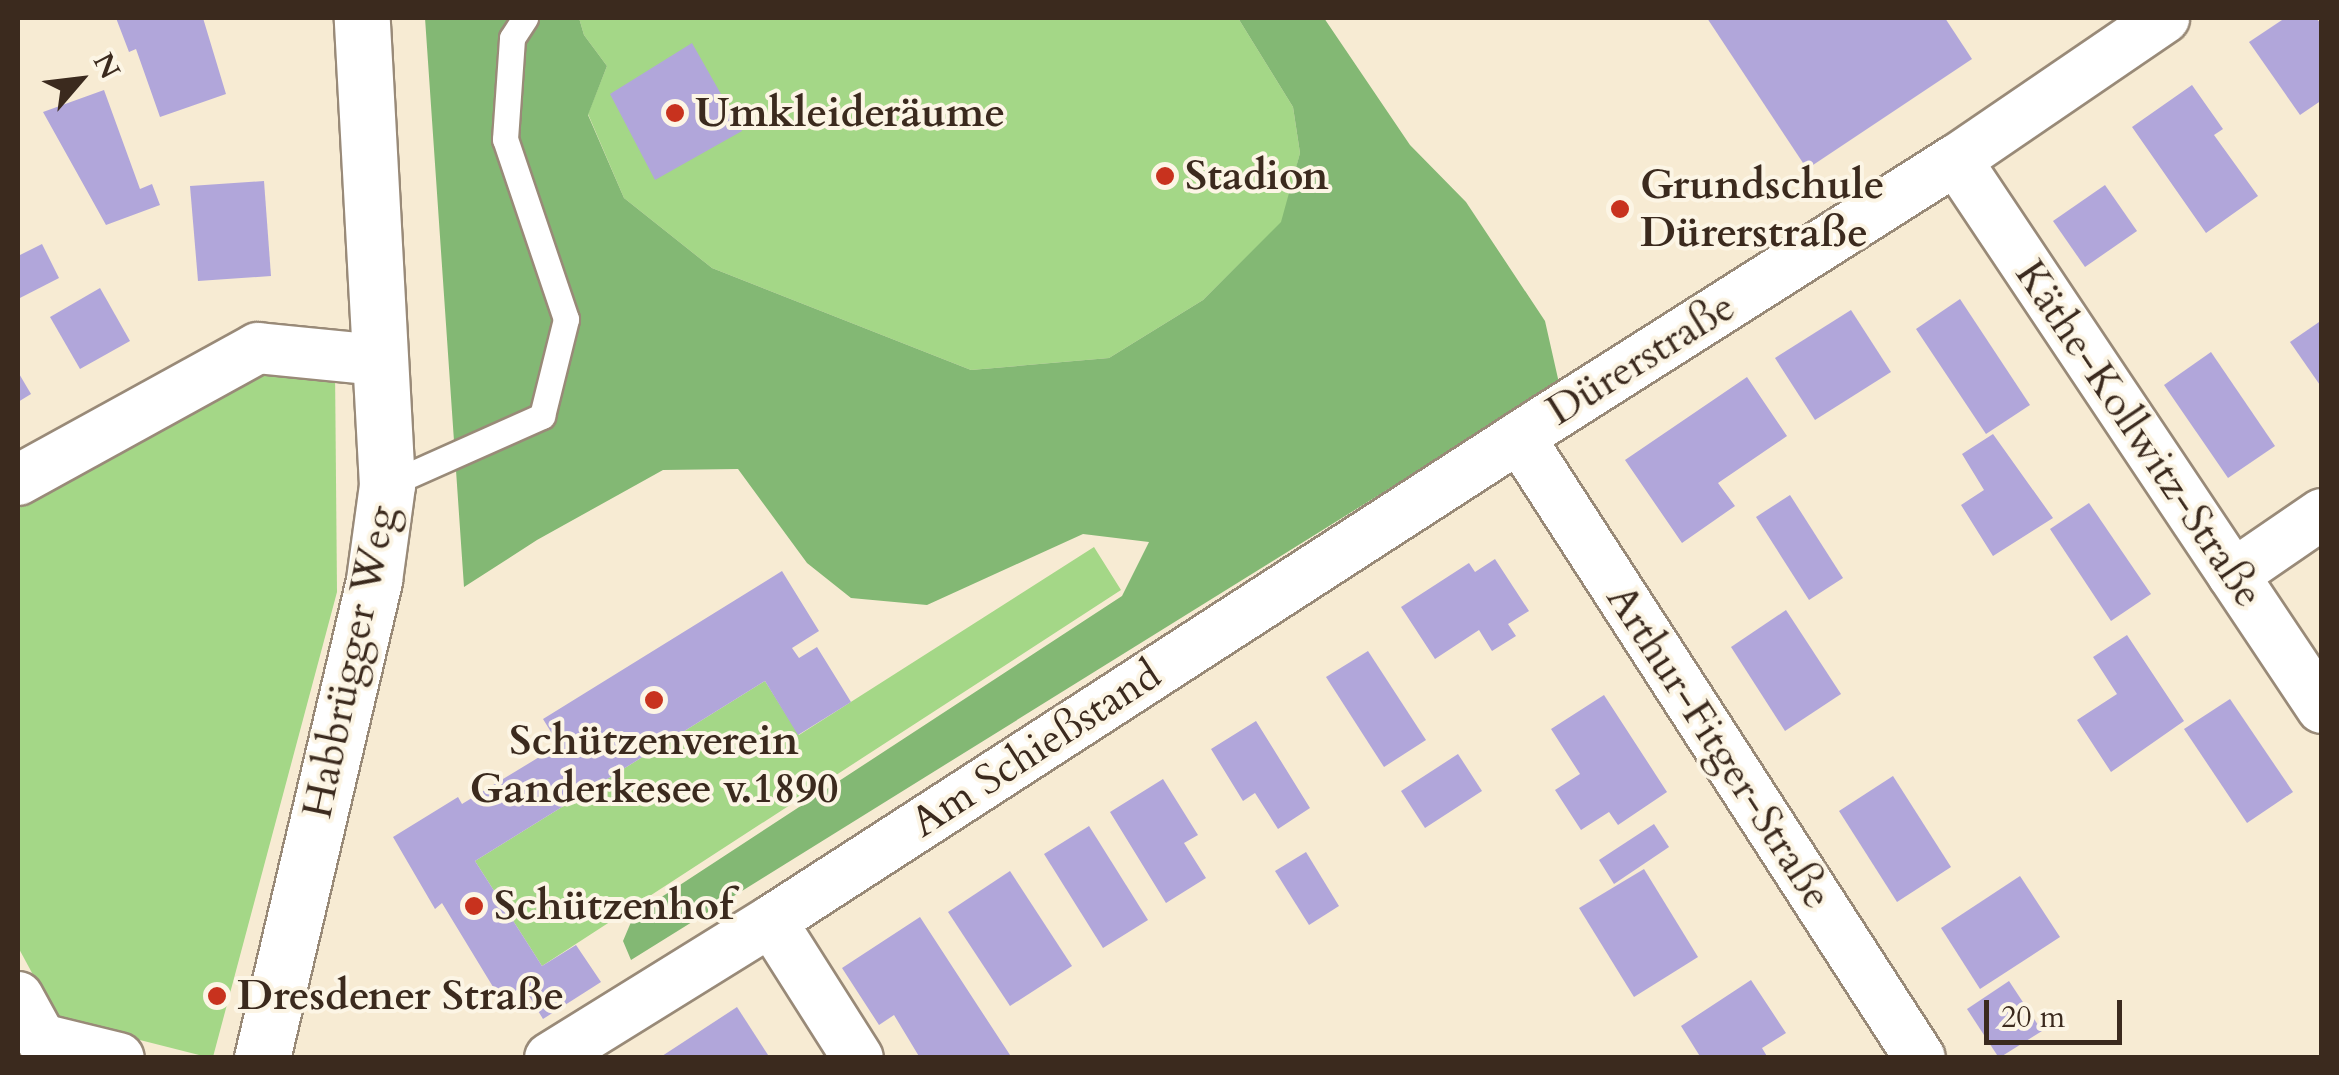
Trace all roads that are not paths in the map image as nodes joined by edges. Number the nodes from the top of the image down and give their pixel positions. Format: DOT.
graph roads {
  1 [pos="355,18"];
  2 [pos="525,18"];
  3 [pos="2164,18"];
  4 [pos="1956,160"];
  5 [pos="379,360"];
  6 [pos="1519,437"];
  7 [pos="18,480"];
  8 [pos="387,485"];
  9 [pos="2322,514"];
  10 [pos="2233,575"];
  11 [pos="2322,708"];
  12 [pos="771,921"];
  13 [pos="18,997"];
  14 [pos="119,1058"];
  15 [pos="262,1058"];
  16 [pos="550,1058"];
  17 [pos="858,1058"];
  18 [pos="1920,1058"];
  1 -- 5 [label="street, Habbrügger Weg"];
  2 -- 8 [label="lane"];
  3 -- 4 [label="street, Dürerstraße"];
  4 -- 6 [label="street, Dürerstraße"];
  4 -- 10 [label="street, Käthe-Kollwitz-Straße"];
  5 -- 7 [label="street"];
  5 -- 8 [label="street, Habbrügger Weg"];
  6 -- 12 [label="street, Am Schießstand"];
  6 -- 18 [label="street, Arthur-Fitger-Straße"];
  8 -- 15 [label="street, Habbrügger Weg"];
  9 -- 10 [label="street"];
  10 -- 11 [label="street, Käthe-Kollwitz-Straße"];
  12 -- 16 [label="street, Am Schießstand"];
  12 -- 17 [label="street"];
  13 -- 14 [label="street"];
}
